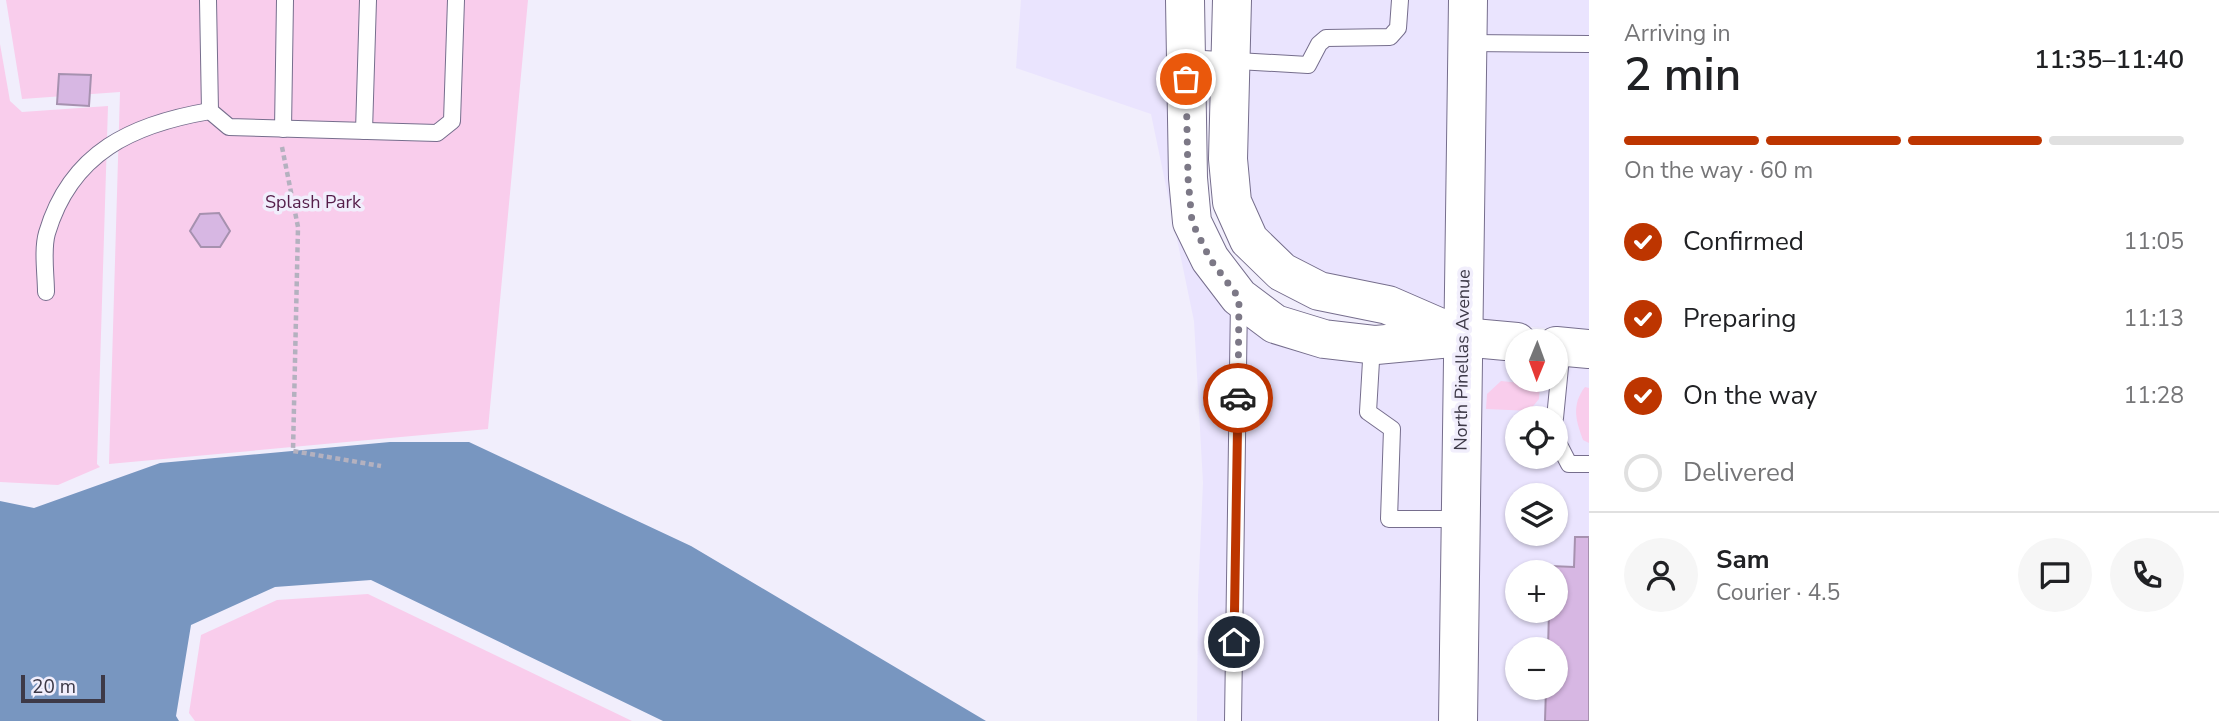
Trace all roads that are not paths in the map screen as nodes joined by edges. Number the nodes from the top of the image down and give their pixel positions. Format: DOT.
graph roads {
  1 [pos="208,0"];
  2 [pos="285,0"];
  3 [pos="368,0"];
  4 [pos="456,0"];
  5 [pos="1185,0"];
  6 [pos="1232,0"];
  7 [pos="1400,0"];
  8 [pos="1468,0"];
  9 [pos="1467,43"];
  10 [pos="1589,44"];
  11 [pos="1186,58"];
  12 [pos="1229,60"];
  13 [pos="210,111"];
  14 [pos="364,131"];
  15 [pos="282,136"];
  16 [pos="46,292"];
  17 [pos="1239,298"];
  18 [pos="1462,337"];
  19 [pos="1505,341"];
  20 [pos="1372,344"];
  21 [pos="1569,347"];
  22 [pos="1557,406"];
  23 [pos="1568,462"];
  24 [pos="1589,464"];
  25 [pos="1460,519"];
  26 [pos="1233,721"];
  27 [pos="1458,721"];
  1 -- 13 [label="lane"];
  2 -- 15 [label="lane"];
  3 -- 14 [label="lane"];
  4 -- 14 [label="lane"];
  5 -- 11 [label="street"];
  6 -- 12 [label="street"];
  7 -- 12 [label="lane"];
  8 -- 9 [label="street, North Pinellas Avenue"];
  9 -- 10 [label="lane"];
  9 -- 18 [label="street, North Pinellas Avenue"];
  11 -- 12 [label="lane"];
  11 -- 17 [label="street"];
  12 -- 18 [label="street"];
  13 -- 15 [label="lane"];
  13 -- 16 [label="lane"];
  14 -- 15 [label="lane"];
  17 -- 20 [label="street"];
  17 -- 26 [label="lane"];
  18 -- 19 [label="street"];
  18 -- 20 [label="street"];
  18 -- 25 [label="street, North Pinellas Avenue"];
  20 -- 25 [label="lane"];
  21 -- 22 [label="lane"];
  23 -- 24 [label="lane"];
  25 -- 27 [label="street, North Pinellas Avenue"];
}
